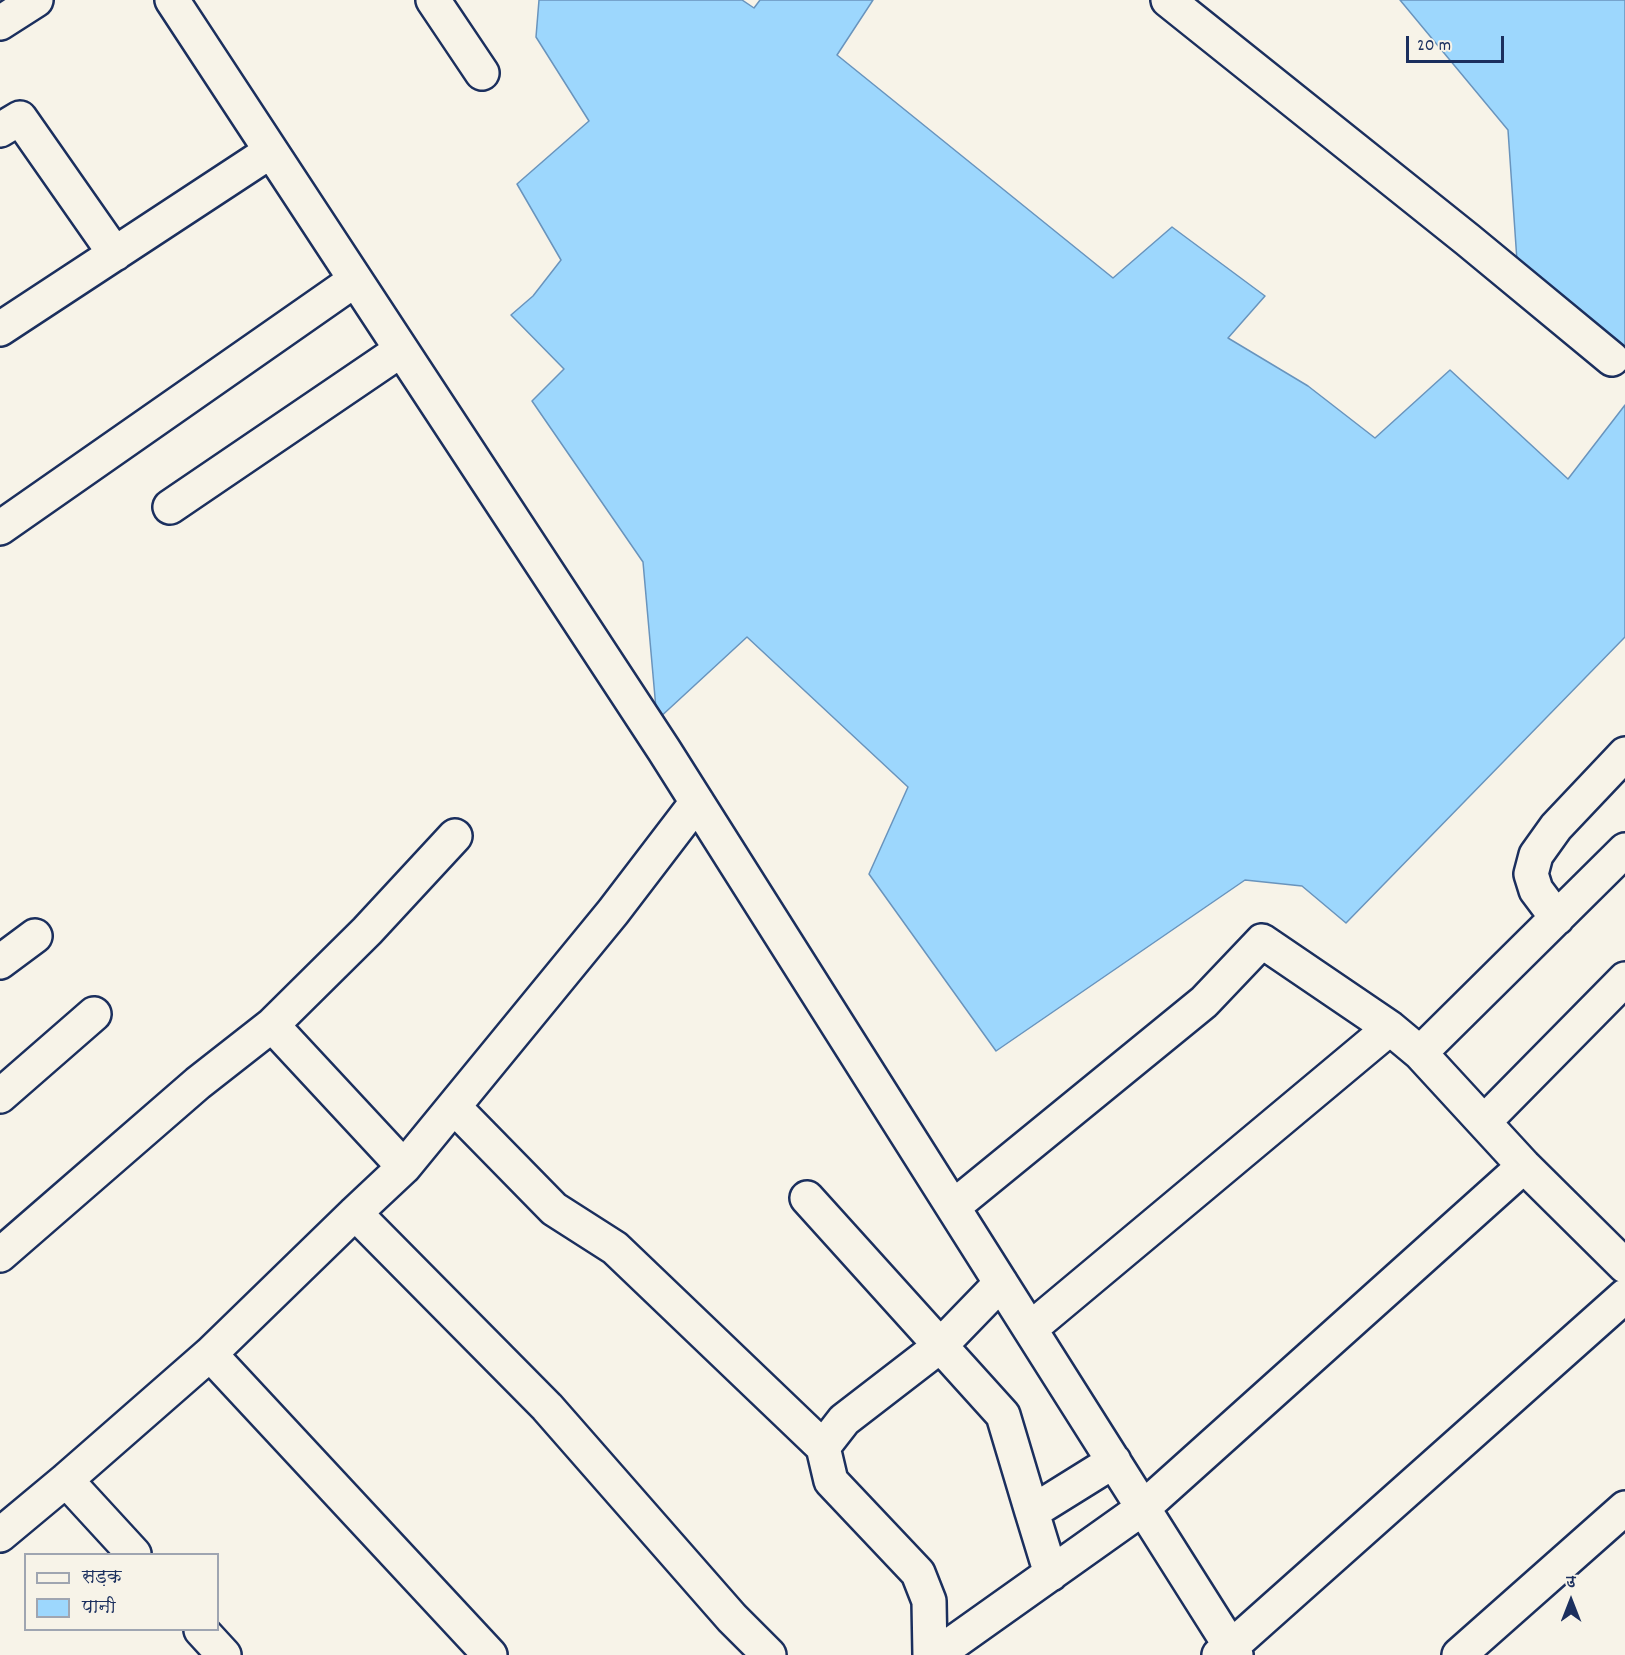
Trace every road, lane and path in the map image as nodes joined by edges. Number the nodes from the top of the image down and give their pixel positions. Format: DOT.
graph roads {
  1 [pos="36,0"];
  2 [pos="172,0"];
  3 [pos="1168,0"];
  4 [pos="446,6"];
  5 [pos="0,23"];
  6 [pos="482,73"];
  7 [pos="0,130"];
  8 [pos="271,151"];
  9 [pos="115,254"];
  10 [pos="355,280"];
  11 [pos="0,329"];
  12 [pos="402,350"];
  13 [pos="1612,359"];
  14 [pos="170,507"];
  15 [pos="0,528"];
  16 [pos="1625,754"];
  17 [pos="697,802"];
  18 [pos="455,836"];
  19 [pos="1625,850"];
  20 [pos="1557,918"];
  21 [pos="35,936"];
  22 [pos="0,962"];
  23 [pos="1625,979"];
  24 [pos="94,1014"];
  25 [pos="272,1025"];
  26 [pos="1390,1028"];
  27 [pos="1420,1053"];
  28 [pos="0,1096"];
  29 [pos="454,1107"];
  30 [pos="1484,1122"];
  31 [pos="1524,1166"];
  32 [pos="404,1167"];
  33 [pos="807,1198"];
  34 [pos="953,1208"];
  35 [pos="355,1213"];
  36 [pos="0,1256"];
  37 [pos="1625,1266"];
  38 [pos="1001,1283"];
  39 [pos="1625,1296"];
  40 [pos="1030,1329"];
  41 [pos="940,1346"];
  42 [pos="210,1354"];
  43 [pos="824,1447"];
  44 [pos="1114,1461"];
  45 [pos="66,1480"];
  46 [pos="1143,1508"];
  47 [pos="1625,1508"];
  48 [pos="1032,1512"];
  49 [pos="0,1535"];
  50 [pos="133,1553"];
  51 [pos="1051,1574"];
  52 [pos="203,1631"];
  53 [pos="1229,1652"];
  54 [pos="483,1653"];
  55 [pos="224,1655"];
  56 [pos="769,1655"];
  57 [pos="931,1655"];
  58 [pos="1459,1655"];
  1 -- 5 [label="street"];
  2 -- 8 [label="street"];
  3 -- 13 [label="street"];
  4 -- 6 [label="street"];
  7 -- 9 [label="street"];
  8 -- 9 [label="street"];
  8 -- 10 [label="street"];
  9 -- 11 [label="street"];
  10 -- 12 [label="street"];
  10 -- 15 [label="street"];
  12 -- 14 [label="street"];
  12 -- 17 [label="street"];
  16 -- 20 [label="street"];
  17 -- 29 [label="street"];
  17 -- 34 [label="street"];
  18 -- 25 [label="street"];
  19 -- 20 [label="street"];
  20 -- 27 [label="street"];
  21 -- 22 [label="street"];
  23 -- 30 [label="street"];
  24 -- 28 [label="street"];
  25 -- 32 [label="street"];
  25 -- 36 [label="street"];
  26 -- 27 [label="street"];
  26 -- 34 [label="street"];
  26 -- 40 [label="street"];
  27 -- 30 [label="street"];
  29 -- 32 [label="street"];
  29 -- 43 [label="street"];
  30 -- 31 [label="street"];
  31 -- 37 [label="street"];
  31 -- 46 [label="street"];
  32 -- 35 [label="street"];
  33 -- 41 [label="street"];
  34 -- 38 [label="street"];
  35 -- 42 [label="street"];
  35 -- 56 [label="street"];
  38 -- 40 [label="street"];
  38 -- 41 [label="street"];
  39 -- 53 [label="street"];
  40 -- 44 [label="street"];
  41 -- 43 [label="street"];
  41 -- 48 [label="street"];
  42 -- 45 [label="street"];
  42 -- 54 [label="street"];
  43 -- 57 [label="street"];
  44 -- 46 [label="street"];
  44 -- 48 [label="street"];
  45 -- 49 [label="street"];
  45 -- 50 [label="street"];
  46 -- 51 [label="street"];
  46 -- 53 [label="street"];
  47 -- 58 [label="street"];
  48 -- 51 [label="street"];
  51 -- 57 [label="street"];
  52 -- 55 [label="street"];
}
